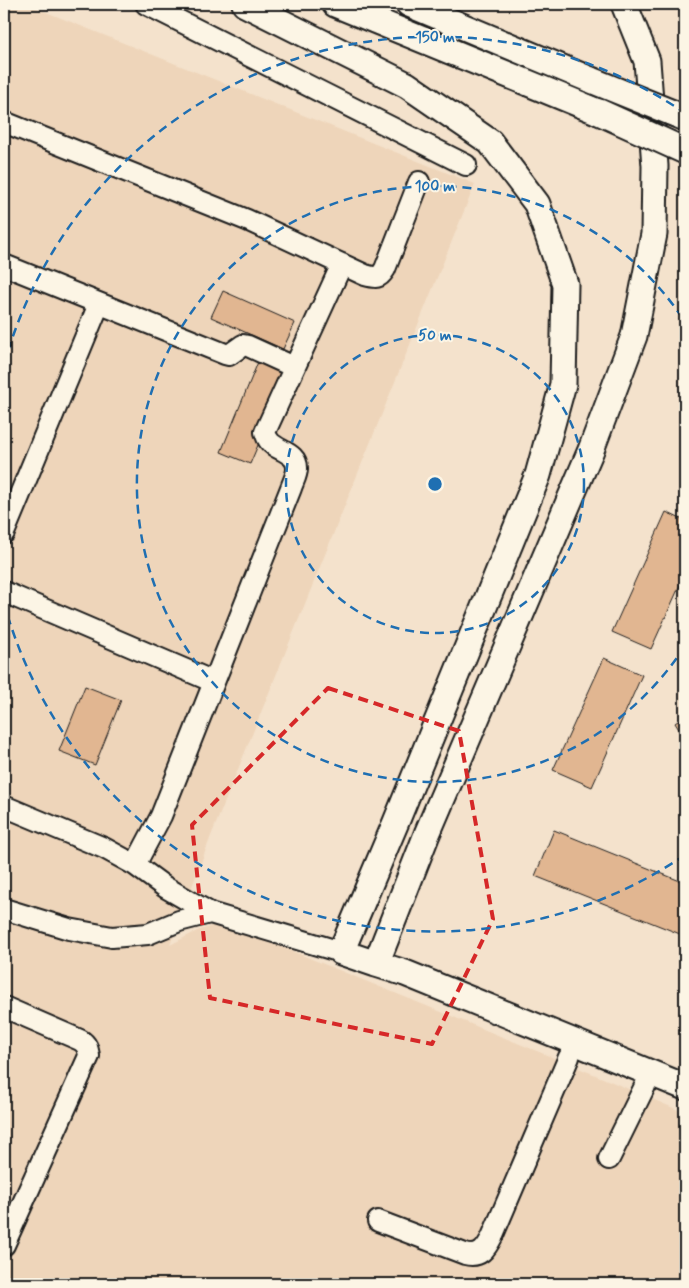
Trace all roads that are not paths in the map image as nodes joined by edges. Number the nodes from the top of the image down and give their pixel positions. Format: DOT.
graph roads {
  1 [pos="146,4"];
  2 [pos="245,4"];
  3 [pos="335,4"];
  4 [pos="409,4"];
  5 [pos="624,4"];
  6 [pos="685,118"];
  7 [pos="4,122"];
  8 [pos="685,151"];
  9 [pos="466,165"];
  10 [pos="419,182"];
  11 [pos="342,264"];
  12 [pos="4,265"];
  13 [pos="99,304"];
  14 [pos="294,366"];
  15 [pos="4,533"];
  16 [pos="4,592"];
  17 [pos="214,682"];
  18 [pos="4,806"];
  19 [pos="135,865"];
  20 [pos="4,909"];
  21 [pos="210,913"];
  22 [pos="341,952"];
  23 [pos="376,964"];
  24 [pos="4,1007"];
  25 [pos="569,1056"];
  26 [pos="645,1086"];
  27 [pos="685,1087"];
  28 [pos="685,1103"];
  29 [pos="610,1159"];
  30 [pos="378,1221"];
  31 [pos="4,1245"];
  1 -- 9 [label="street"];
  2 -- 22 [label="main road"];
  3 -- 8 [label="main road, bridge"];
  4 -- 6 [label="main road, bridge"];
  5 -- 23 [label="main road"];
  7 -- 11 [label="street"];
  10 -- 11 [label="street"];
  11 -- 14 [label="street"];
  12 -- 13 [label="street"];
  13 -- 14 [label="street"];
  13 -- 15 [label="street"];
  14 -- 17 [label="street"];
  16 -- 17 [label="street"];
  17 -- 19 [label="street"];
  18 -- 19 [label="street"];
  19 -- 21 [label="street"];
  20 -- 21 [label="street"];
  21 -- 22 [label="street"];
  22 -- 23 [label="main road"];
  23 -- 25 [label="main road"];
  23 -- 27 [label="main road"];
  24 -- 31 [label="street"];
  25 -- 26 [label="main road"];
  25 -- 30 [label="street"];
  26 -- 28 [label="main road"];
  26 -- 29 [label="street"];
}
